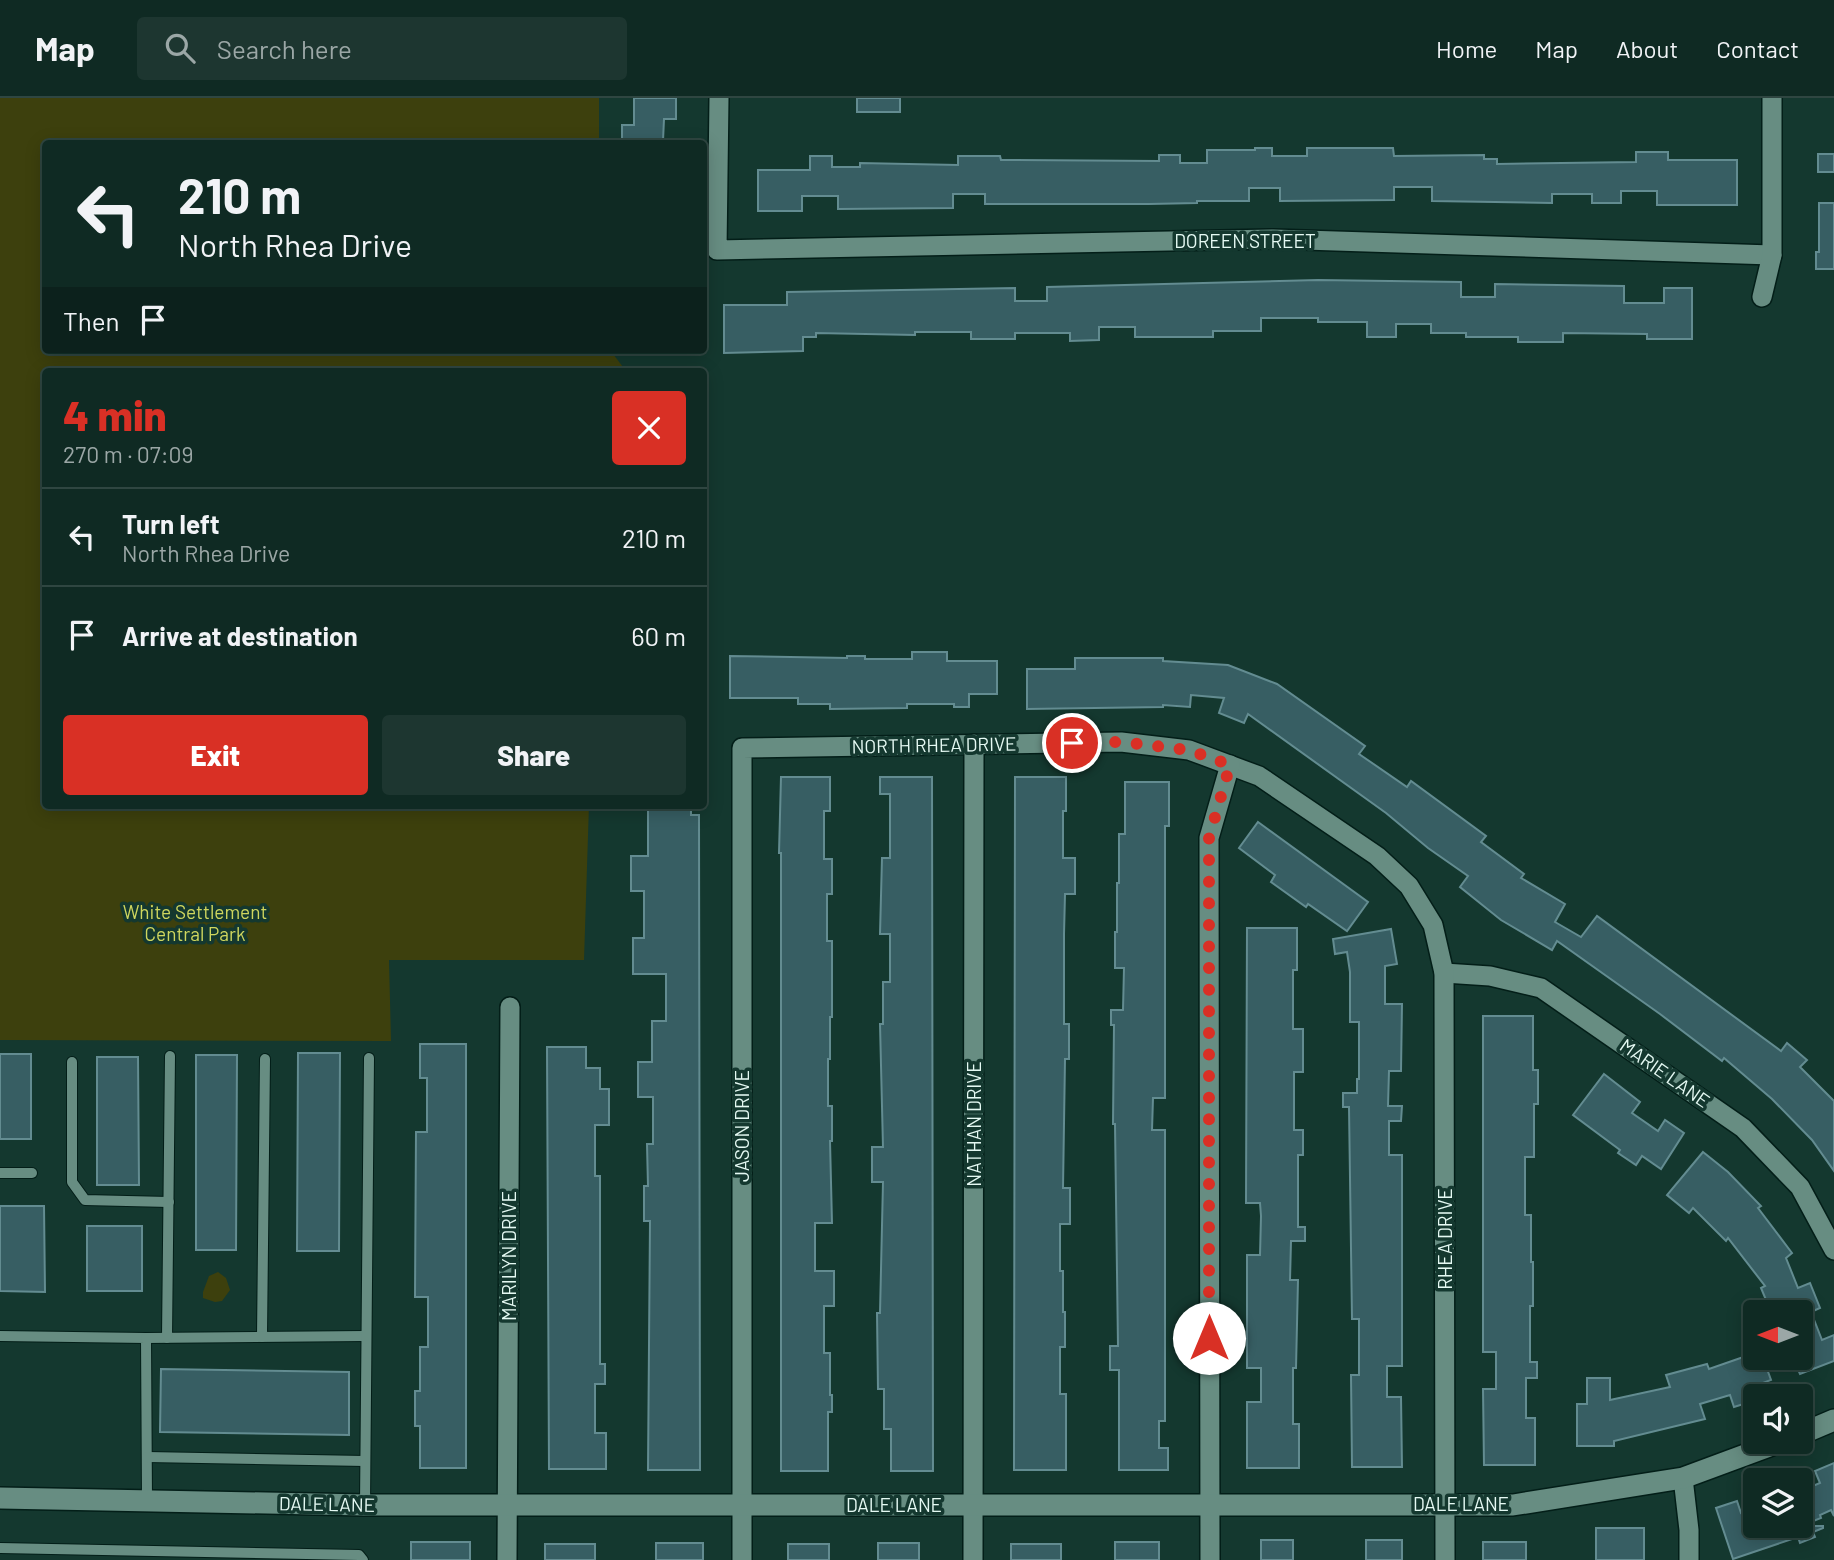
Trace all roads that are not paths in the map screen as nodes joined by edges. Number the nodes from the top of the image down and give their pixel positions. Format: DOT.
graph roads {
  1 [pos="719,98"];
  2 [pos="1772,98"];
  3 [pos="1772,255"];
  4 [pos="1762,297"];
  5 [pos="974,744"];
  6 [pos="742,748"];
  7 [pos="1230,765"];
  8 [pos="1444,973"];
  9 [pos="510,1007"];
  10 [pos="170,1056"];
  11 [pos="369,1058"];
  12 [pos="265,1059"];
  13 [pos="72,1062"];
  14 [pos="0,1173"];
  15 [pos="32,1173"];
  16 [pos="169,1202"];
  17 [pos="1834,1250"];
  18 [pos="0,1336"];
  19 [pos="365,1336"];
  20 [pos="261,1337"];
  21 [pos="146,1338"];
  22 [pos="167,1338"];
  23 [pos="1834,1420"];
  24 [pos="1813,1429"];
  25 [pos="1748,1454"];
  26 [pos="147,1457"];
  27 [pos="365,1461"];
  28 [pos="1683,1478"];
  29 [pos="0,1498"];
  30 [pos="147,1501"];
  31 [pos="365,1505"];
  32 [pos="507,1505"];
  33 [pos="742,1505"];
  34 [pos="974,1505"];
  35 [pos="1210,1505"];
  36 [pos="1446,1505"];
  37 [pos="0,1548"];
  38 [pos="363,1560"];
  39 [pos="507,1560"];
  40 [pos="742,1560"];
  41 [pos="973,1560"];
  42 [pos="1210,1560"];
  43 [pos="1445,1560"];
  44 [pos="1689,1560"];
  1 -- 3 [label="street, DOREEN STREET"];
  2 -- 3 [label="street"];
  3 -- 4 [label="street"];
  5 -- 6 [label="street, NORTH RHEA DRIVE"];
  5 -- 7 [label="street, NORTH RHEA DRIVE"];
  5 -- 34 [label="street, NATHAN DRIVE"];
  6 -- 33 [label="street, JASON DRIVE"];
  7 -- 8 [label="street, NORTH RHEA DRIVE"];
  7 -- 35 [label="street"];
  8 -- 17 [label="street, MARIE LANE"];
  8 -- 36 [label="street, RHEA DRIVE"];
  9 -- 32 [label="street, MARILYN DRIVE"];
  10 -- 16 [label="lane"];
  11 -- 19 [label="lane"];
  12 -- 20 [label="lane"];
  13 -- 16 [label="lane"];
  14 -- 15 [label="lane"];
  16 -- 22 [label="lane"];
  18 -- 21 [label="lane"];
  19 -- 20 [label="lane"];
  19 -- 27 [label="lane"];
  20 -- 22 [label="lane"];
  21 -- 22 [label="lane"];
  21 -- 26 [label="lane"];
  23 -- 24 [label="street"];
  25 -- 28 [label="street, DALE LANE"];
  26 -- 27 [label="lane"];
  26 -- 30 [label="lane"];
  27 -- 31 [label="lane"];
  28 -- 36 [label="street, DALE LANE"];
  28 -- 44 [label="street"];
  29 -- 30 [label="street, DALE LANE"];
  30 -- 31 [label="street, DALE LANE"];
  31 -- 32 [label="street, DALE LANE"];
  32 -- 33 [label="street, DALE LANE"];
  32 -- 39 [label="street, MARILYN DRIVE"];
  33 -- 34 [label="street, DALE LANE"];
  33 -- 40 [label="street, JASON DRIVE"];
  34 -- 35 [label="street, DALE LANE"];
  34 -- 41 [label="street, NATHAN DRIVE"];
  35 -- 36 [label="street, DALE LANE"];
  35 -- 42 [label="street"];
  36 -- 43 [label="street, RHEA DRIVE"];
  37 -- 38 [label="lane"];
}
